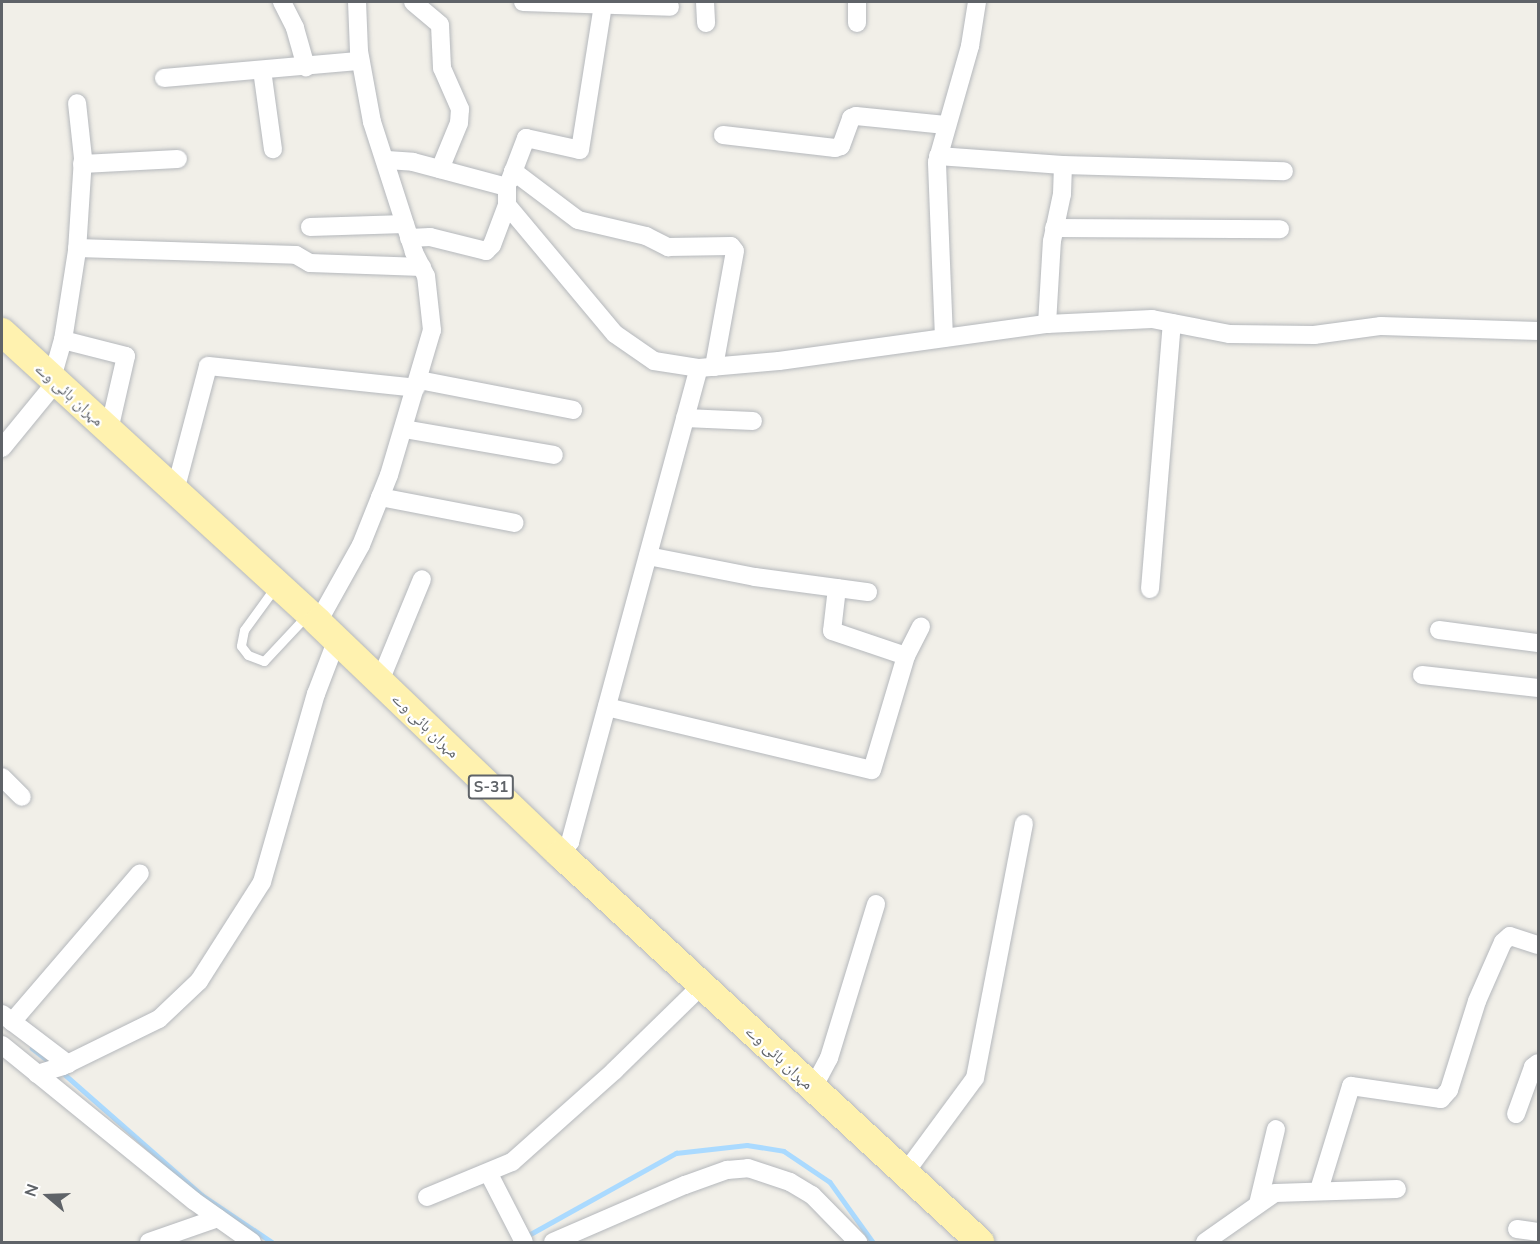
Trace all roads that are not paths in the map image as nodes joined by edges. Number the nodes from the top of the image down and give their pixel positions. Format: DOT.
graph roads {
  1 [pos="282,2"];
  2 [pos="357,2"];
  3 [pos="413,2"];
  4 [pos="524,2"];
  5 [pos="705,2"];
  6 [pos="857,2"];
  7 [pos="977,2"];
  8 [pos="603,5"];
  9 [pos="670,7"];
  10 [pos="705,23"];
  11 [pos="857,23"];
  12 [pos="360,61"];
  13 [pos="306,67"];
  14 [pos="262,70"];
  15 [pos="164,78"];
  16 [pos="77,103"];
  17 [pos="946,125"];
  18 [pos="723,135"];
  19 [pos="273,149"];
  20 [pos="938,156"];
  21 [pos="178,159"];
  22 [pos="387,160"];
  23 [pos="82,165"];
  24 [pos="1063,165"];
  25 [pos="440,169"];
  26 [pos="1284,171"];
  27 [pos="509,187"];
  28 [pos="310,227"];
  29 [pos="1054,228"];
  30 [pos="1280,229"];
  31 [pos="407,231"];
  32 [pos="77,248"];
  33 [pos="422,267"];
  34 [pos="1172,323"];
  35 [pos="1047,324"];
  36 [pos="1539,331"];
  37 [pos="2,332"];
  38 [pos="944,338"];
  39 [pos="63,340"];
  40 [pos="706,367"];
  41 [pos="54,380"];
  42 [pos="418,384"];
  43 [pos="573,410"];
  44 [pos="685,418"];
  45 [pos="753,421"];
  46 [pos="404,429"];
  47 [pos="109,430"];
  48 [pos="2,448"];
  49 [pos="554,455"];
  50 [pos="176,491"];
  51 [pos="380,496"];
  52 [pos="515,523"];
  53 [pos="648,556"];
  54 [pos="422,579"];
  55 [pos="278,585"];
  56 [pos="837,588"];
  57 [pos="1150,590"];
  58 [pos="868,592"];
  59 [pos="321,625"];
  60 [pos="921,627"];
  61 [pos="1439,630"];
  62 [pos="1539,643"];
  63 [pos="906,656"];
  64 [pos="1422,675"];
  65 [pos="380,681"];
  66 [pos="1539,688"];
  67 [pos="607,707"];
  68 [pos="2,777"];
  69 [pos="22,797"];
  70 [pos="1024,824"];
  71 [pos="560,854"];
  72 [pos="140,873"];
  73 [pos="876,904"];
  74 [pos="1539,945"];
  75 [pos="702,985"];
  76 [pos="7,1018"];
  77 [pos="2,1045"];
  78 [pos="1539,1063"];
  79 [pos="65,1065"];
  80 [pos="41,1073"];
  81 [pos="813,1088"];
  82 [pos="1516,1113"];
  83 [pos="1276,1129"];
  84 [pos="904,1173"];
  85 [pos="489,1174"];
  86 [pos="1319,1190"];
  87 [pos="1397,1190"];
  88 [pos="427,1197"];
  89 [pos="1258,1204"];
  90 [pos="218,1218"];
  91 [pos="1516,1229"];
  92 [pos="1539,1232"];
  93 [pos="149,1242"];
  94 [pos="252,1242"];
  95 [pos="524,1242"];
  96 [pos="553,1242"];
  97 [pos="858,1242"];
  98 [pos="980,1242"];
  99 [pos="1205,1242"];
  1 -- 13 [label="street"];
  2 -- 12 [label="street"];
  3 -- 25 [label="street"];
  4 -- 8 [label="street"];
  5 -- 10 [label="street"];
  6 -- 11 [label="street"];
  7 -- 17 [label="street"];
  8 -- 9 [label="street"];
  8 -- 27 [label="street"];
  12 -- 13 [label="street"];
  12 -- 22 [label="street"];
  13 -- 14 [label="street"];
  14 -- 15 [label="street"];
  14 -- 19 [label="street"];
  16 -- 23 [label="street"];
  17 -- 18 [label="street"];
  17 -- 20 [label="street"];
  20 -- 24 [label="street"];
  20 -- 38 [label="street"];
  21 -- 23 [label="street"];
  22 -- 25 [label="street"];
  22 -- 31 [label="street"];
  23 -- 32 [label="street"];
  24 -- 26 [label="street"];
  24 -- 29 [label="street"];
  25 -- 27 [label="street"];
  27 -- 31 [label="street"];
  27 -- 40 [label="street"];
  27 -- 40 [label="street"];
  28 -- 31 [label="street"];
  29 -- 30 [label="street"];
  29 -- 35 [label="street"];
  31 -- 33 [label="street"];
  32 -- 33 [label="street"];
  32 -- 39 [label="street"];
  33 -- 42 [label="street"];
  34 -- 35 [label="street"];
  34 -- 36 [label="street"];
  34 -- 57 [label="street"];
  35 -- 38 [label="street"];
  37 -- 41 [label="main road, مہران ہائی وے / S-31"];
  38 -- 40 [label="street"];
  39 -- 41 [label="street"];
  39 -- 47 [label="street"];
  40 -- 44 [label="street"];
  41 -- 47 [label="main road, مہران ہائی وے / S-31"];
  41 -- 48 [label="street"];
  42 -- 43 [label="street"];
  42 -- 46 [label="street"];
  42 -- 50 [label="street"];
  44 -- 45 [label="street"];
  44 -- 53 [label="street"];
  46 -- 49 [label="street"];
  46 -- 51 [label="street"];
  47 -- 50 [label="main road, مہران ہائی وے / S-31"];
  50 -- 55 [label="main road, مہران ہائی وے / S-31"];
  51 -- 52 [label="street"];
  51 -- 59 [label="street"];
  53 -- 56 [label="street"];
  53 -- 67 [label="street"];
  54 -- 65 [label="street"];
  55 -- 59 [label="main road, مہران ہائی وے / S-31"];
  55 -- 59 [label="lane"];
  56 -- 58 [label="street"];
  56 -- 63 [label="street"];
  59 -- 65 [label="main road, مہران ہائی وے / S-31"];
  59 -- 79 [label="street"];
  60 -- 63 [label="street"];
  61 -- 62 [label="street"];
  63 -- 67 [label="street"];
  64 -- 66 [label="street"];
  65 -- 71 [label="main road, مہران ہائی وے / S-31"];
  67 -- 71 [label="street"];
  68 -- 69 [label="street"];
  70 -- 84 [label="street"];
  71 -- 75 [label="main road, مہران ہائی وے / S-31"];
  72 -- 76 [label="street"];
  73 -- 81 [label="street"];
  74 -- 86 [label="street"];
  75 -- 81 [label="main road, مہران ہائی وے / S-31"];
  75 -- 85 [label="street"];
  76 -- 79 [label="street"];
  77 -- 80 [label="street"];
  78 -- 82 [label="street"];
  79 -- 80 [label="street"];
  80 -- 90 [label="street"];
  81 -- 84 [label="main road, مہران ہائی وے / S-31"];
  83 -- 89 [label="street"];
  84 -- 98 [label="main road, مہران ہائی وے / S-31"];
  85 -- 88 [label="street"];
  85 -- 95 [label="street"];
  86 -- 87 [label="street"];
  86 -- 89 [label="street"];
  89 -- 99 [label="street"];
  90 -- 93 [label="street"];
  90 -- 94 [label="street"];
  91 -- 92 [label="street"];
  96 -- 97 [label="street"];
}
